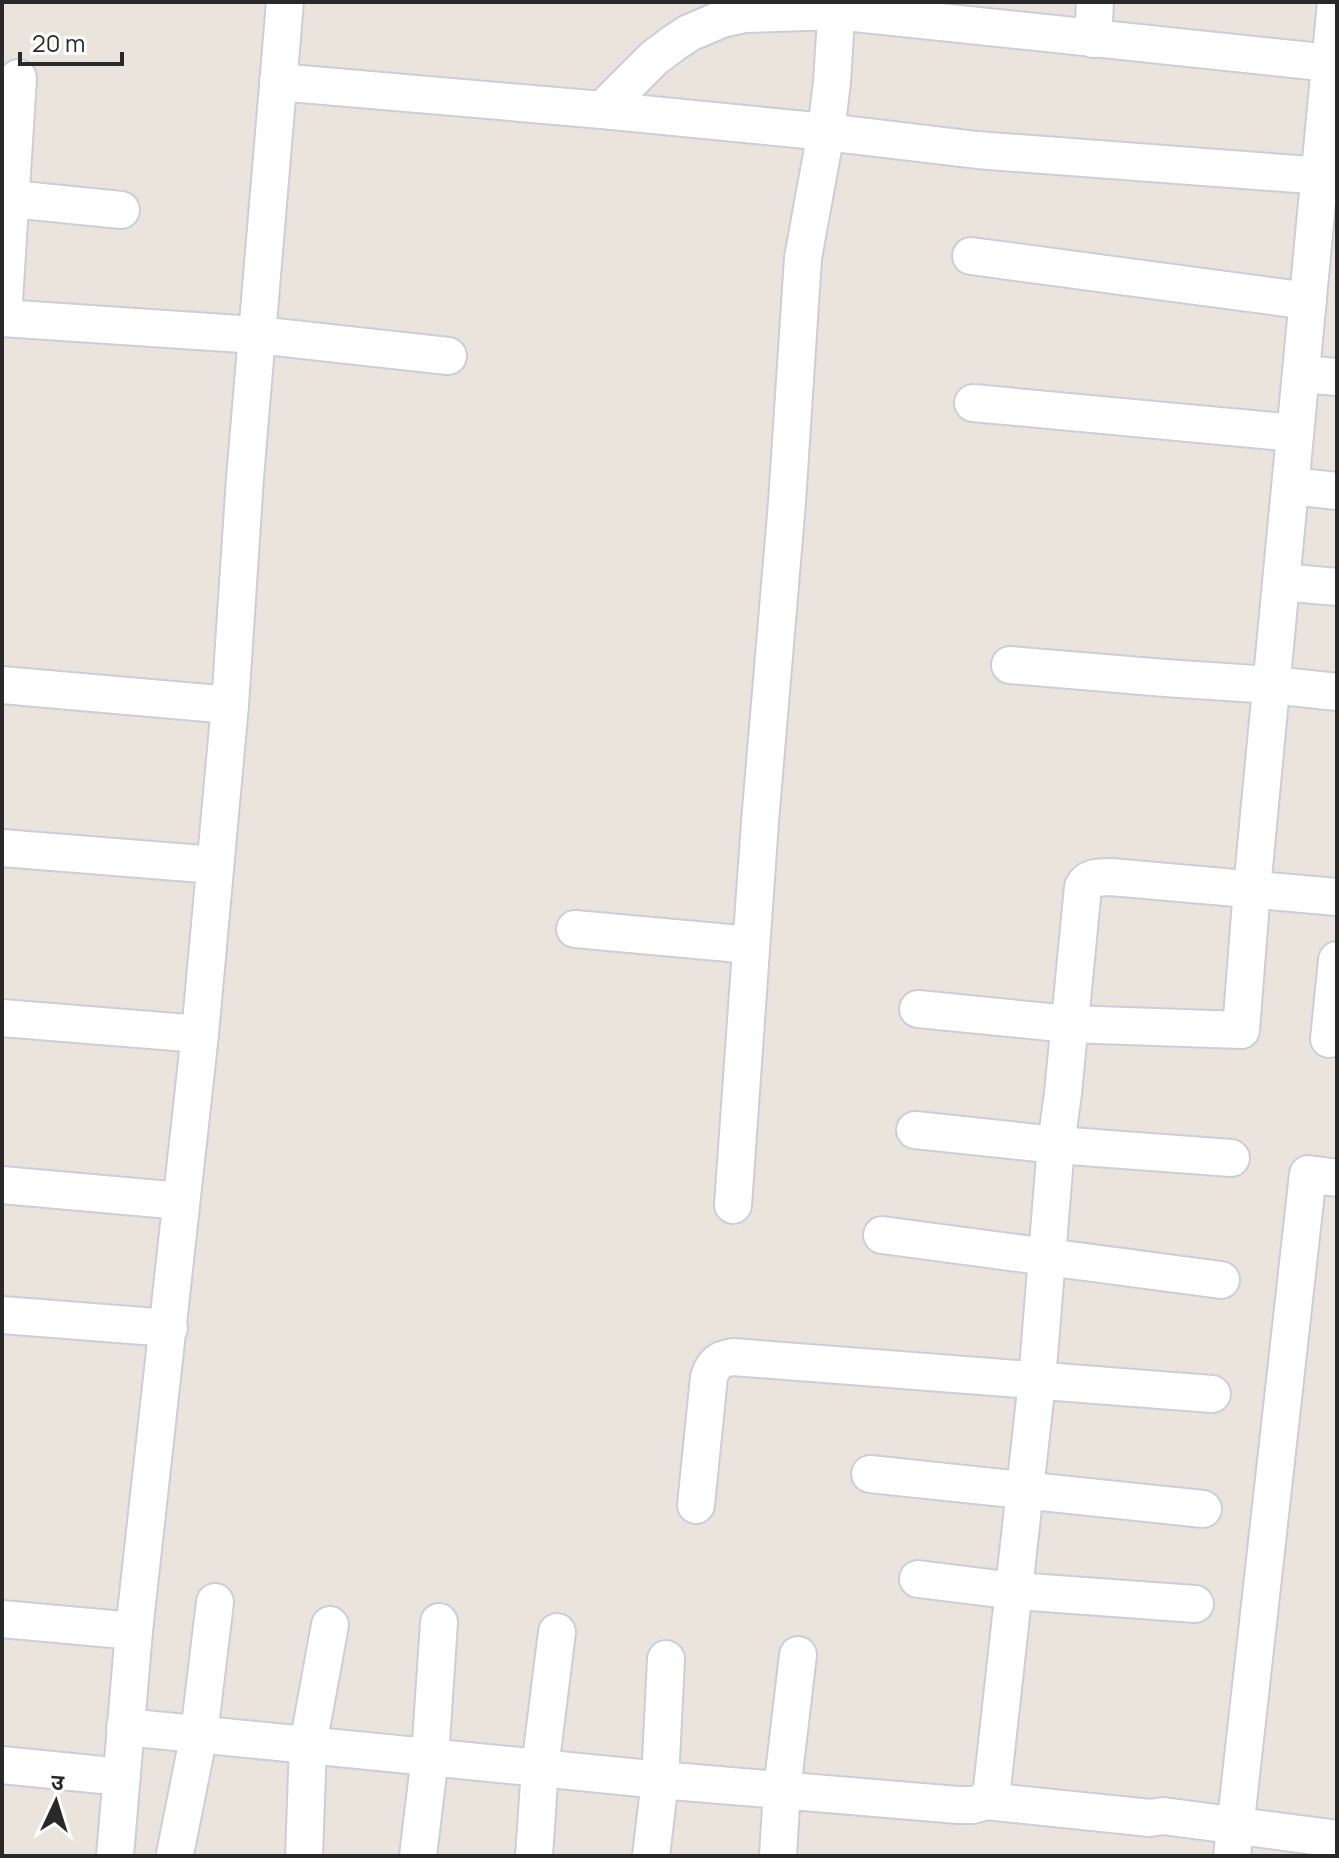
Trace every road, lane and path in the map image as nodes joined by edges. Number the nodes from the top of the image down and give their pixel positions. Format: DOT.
graph roads {
  1 [pos="285,2"];
  2 [pos="1095,2"];
  3 [pos="836,6"];
  4 [pos="1334,33"];
  5 [pos="1093,39"];
  6 [pos="18,78"];
  7 [pos="278,82"];
  8 [pos="602,110"];
  9 [pos="826,132"];
  10 [pos="1328,176"];
  11 [pos="6,198"];
  12 [pos="121,210"];
  13 [pos="971,256"];
  14 [pos="1319,282"];
  15 [pos="3,318"];
  16 [pos="257,335"];
  17 [pos="448,356"];
  18 [pos="1301,374"];
  19 [pos="1337,377"];
  20 [pos="973,403"];
  21 [pos="1295,433"];
  22 [pos="1291,486"];
  23 [pos="1337,491"];
  24 [pos="1281,582"];
  25 [pos="1337,587"];
  26 [pos="1010,665"];
  27 [pos="2,685"];
  28 [pos="1272,685"];
  29 [pos="1337,692"];
  30 [pos="230,705"];
  31 [pos="2,848"];
  32 [pos="215,865"];
  33 [pos="1252,889"];
  34 [pos="1337,897"];
  35 [pos="575,929"];
  36 [pos="751,945"];
  37 [pos="1337,960"];
  38 [pos="918,1009"];
  39 [pos="2,1018"];
  40 [pos="1069,1024"];
  41 [pos="200,1034"];
  42 [pos="1329,1039"];
  43 [pos="915,1130"];
  44 [pos="1056,1145"];
  45 [pos="1231,1158"];
  46 [pos="1337,1178"];
  47 [pos="2,1185"];
  48 [pos="181,1201"];
  49 [pos="733,1205"];
  50 [pos="882,1235"];
  51 [pos="1047,1257"];
  52 [pos="1221,1280"];
  53 [pos="2,1315"];
  54 [pos="169,1328"];
  55 [pos="1037,1381"];
  56 [pos="1212,1394"];
  57 [pos="870,1474"];
  58 [pos="1026,1490"];
  59 [pos="696,1505"];
  60 [pos="1203,1509"];
  61 [pos="918,1579"];
  62 [pos="1015,1591"];
  63 [pos="215,1602"];
  64 [pos="1195,1604"];
  65 [pos="2,1619"];
  66 [pos="439,1622"];
  67 [pos="330,1625"];
  68 [pos="134,1631"];
  69 [pos="557,1632"];
  70 [pos="798,1655"];
  71 [pos="666,1659"];
  72 [pos="125,1727"];
  73 [pos="199,1734"];
  74 [pos="308,1745"];
  75 [pos="430,1757"];
  76 [pos="2,1765"];
  77 [pos="540,1768"];
  78 [pos="122,1777"];
  79 [pos="660,1780"];
  80 [pos="782,1790"];
  81 [pos="986,1801"];
  82 [pos="1337,1839"];
  83 [pos="1233,1840"];
  84 [pos="175,1854"];
  85 [pos="115,1856"];
  86 [pos="304,1856"];
  87 [pos="418,1856"];
  88 [pos="534,1856"];
  89 [pos="651,1856"];
  90 [pos="778,1856"];
  1 -- 7 [label="street"];
  2 -- 5 [label="street"];
  3 -- 5 [label="street"];
  3 -- 8 [label="street"];
  3 -- 9 [label="street"];
  4 -- 5 [label="street"];
  4 -- 10 [label="street"];
  6 -- 11 [label="street"];
  7 -- 8 [label="street"];
  7 -- 16 [label="street"];
  8 -- 9 [label="street"];
  9 -- 10 [label="street"];
  9 -- 36 [label="street"];
  10 -- 14 [label="street"];
  11 -- 12 [label="street"];
  11 -- 15 [label="street"];
  13 -- 14 [label="street"];
  14 -- 18 [label="street"];
  15 -- 16 [label="street"];
  16 -- 17 [label="street"];
  16 -- 30 [label="street"];
  18 -- 19 [label="street"];
  18 -- 21 [label="street"];
  20 -- 21 [label="street"];
  21 -- 22 [label="street"];
  22 -- 23 [label="street"];
  22 -- 24 [label="street"];
  24 -- 25 [label="street"];
  24 -- 28 [label="street"];
  26 -- 28 [label="street"];
  27 -- 30 [label="street"];
  28 -- 29 [label="street"];
  28 -- 33 [label="street"];
  30 -- 32 [label="street"];
  31 -- 32 [label="street"];
  32 -- 41 [label="street"];
  33 -- 34 [label="street"];
  33 -- 40 [label="street"];
  33 -- 40 [label="street"];
  35 -- 36 [label="street"];
  36 -- 49 [label="street"];
  37 -- 42 [label="street"];
  38 -- 40 [label="street"];
  39 -- 41 [label="street"];
  40 -- 44 [label="street"];
  41 -- 48 [label="street"];
  43 -- 44 [label="street"];
  44 -- 45 [label="street"];
  44 -- 51 [label="street"];
  46 -- 83 [label="street"];
  47 -- 48 [label="street"];
  48 -- 54 [label="street"];
  50 -- 51 [label="street"];
  51 -- 52 [label="street"];
  51 -- 55 [label="street"];
  53 -- 54 [label="street"];
  54 -- 68 [label="street"];
  55 -- 56 [label="street"];
  55 -- 58 [label="street"];
  55 -- 59 [label="street"];
  57 -- 58 [label="street"];
  58 -- 60 [label="street"];
  58 -- 62 [label="street"];
  61 -- 62 [label="street"];
  62 -- 64 [label="street"];
  62 -- 81 [label="street"];
  63 -- 73 [label="street"];
  65 -- 68 [label="street"];
  66 -- 75 [label="street"];
  67 -- 74 [label="street"];
  68 -- 72 [label="street"];
  69 -- 77 [label="street"];
  70 -- 80 [label="street"];
  71 -- 79 [label="street"];
  72 -- 73 [label="street"];
  72 -- 78 [label="street"];
  73 -- 74 [label="street"];
  73 -- 84 [label="street"];
  74 -- 75 [label="street"];
  74 -- 86 [label="street"];
  75 -- 77 [label="street"];
  75 -- 87 [label="street"];
  76 -- 78 [label="street"];
  77 -- 79 [label="street"];
  77 -- 88 [label="street"];
  78 -- 85 [label="street"];
  79 -- 80 [label="street"];
  79 -- 89 [label="street"];
  80 -- 81 [label="street"];
  80 -- 90 [label="street"];
  81 -- 83 [label="street"];
  82 -- 83 [label="street"];
}
